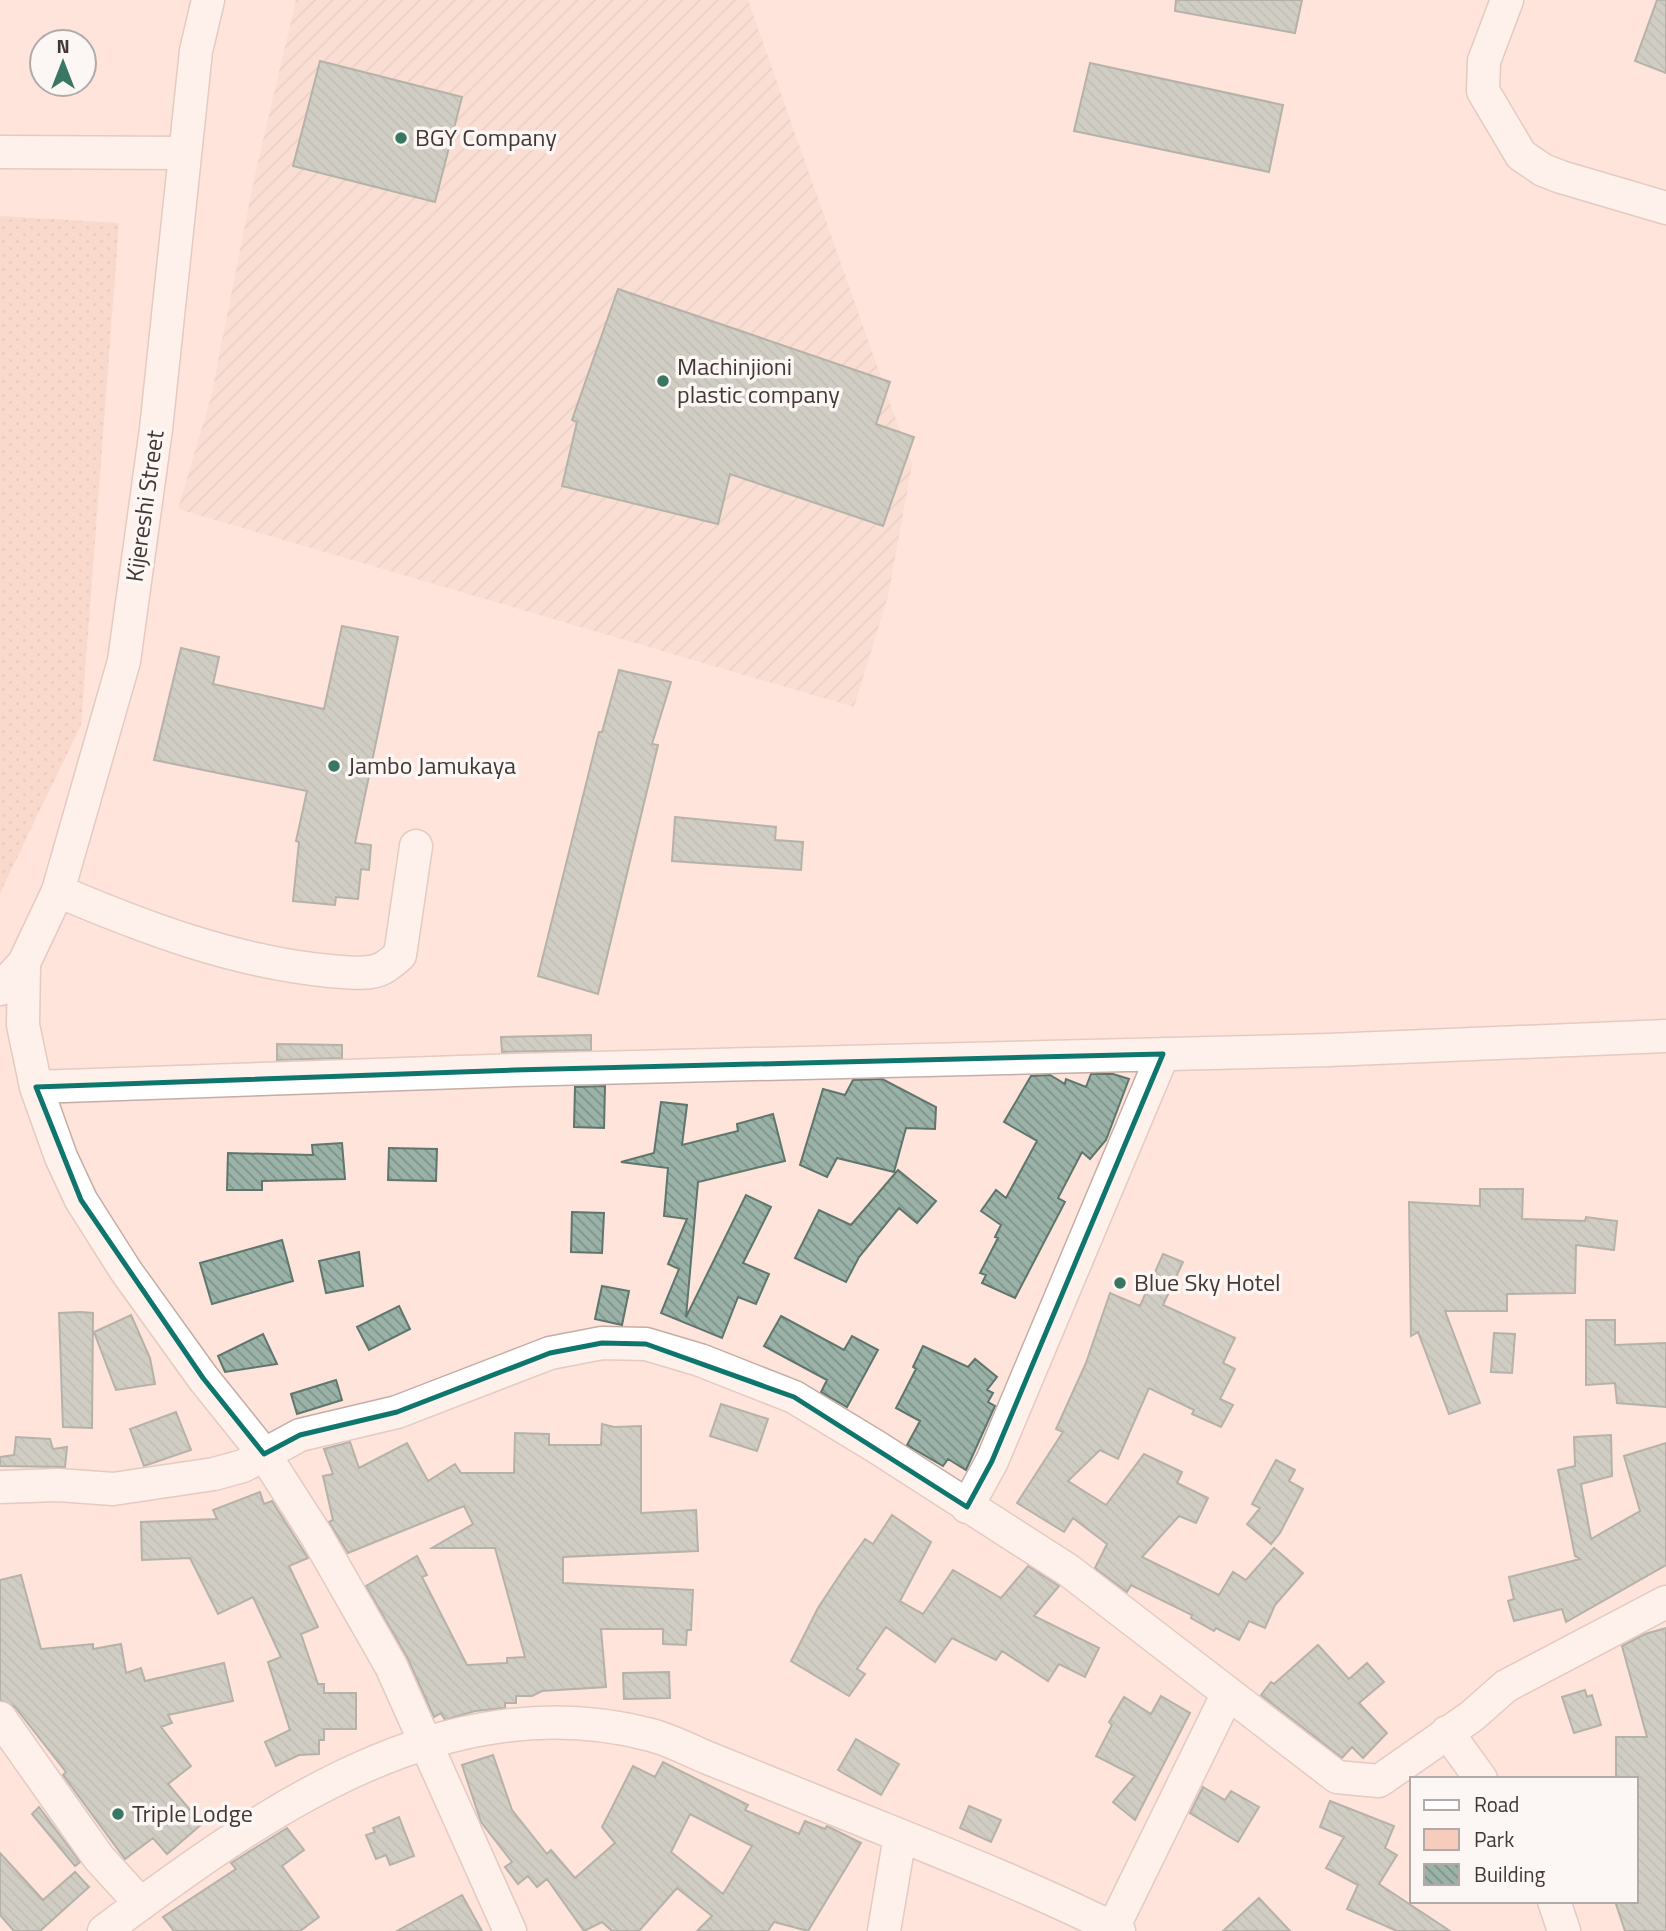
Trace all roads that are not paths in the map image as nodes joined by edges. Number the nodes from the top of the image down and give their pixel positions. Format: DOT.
graph roads {
  1 [pos="208,0"];
  2 [pos="1507,0"];
  3 [pos="0,152"];
  4 [pos="183,153"];
  5 [pos="1666,208"];
  6 [pos="415,846"];
  7 [pos="58,891"];
  8 [pos="24,963"];
  9 [pos="0,989"];
  10 [pos="1666,1036"];
  11 [pos="1163,1054"];
  12 [pos="36,1087"];
  13 [pos="264,1454"];
  14 [pos="0,1487"];
  15 [pos="967,1507"];
  16 [pos="1666,1602"];
  17 [pos="1227,1695"];
  18 [pos="0,1718"];
  19 [pos="1447,1732"];
  20 [pos="424,1742"];
  21 [pos="1480,1777"];
  22 [pos="900,1836"];
  23 [pos="1554,1903"];
  24 [pos="141,1904"];
  25 [pos="1116,1929"];
  26 [pos="104,1931"];
  27 [pos="510,1931"];
  28 [pos="884,1931"];
  29 [pos="1564,1931"];
  1 -- 4 [label="street, Kijereshi Street"];
  2 -- 5 [label="street"];
  3 -- 4 [label="street"];
  4 -- 7 [label="street, Kijereshi Street"];
  6 -- 7 [label="street"];
  7 -- 8 [label="street, Kijereshi Street"];
  8 -- 9 [label="street, Kijereshi Street"];
  8 -- 12 [label="street"];
  10 -- 11 [label="street"];
  11 -- 12 [label="street"];
  11 -- 15 [label="street"];
  12 -- 13 [label="street"];
  13 -- 14 [label="street"];
  13 -- 15 [label="street"];
  13 -- 20 [label="street"];
  15 -- 17 [label="street"];
  16 -- 19 [label="street"];
  17 -- 19 [label="street"];
  17 -- 25 [label="street"];
  18 -- 24 [label="street"];
  19 -- 21 [label="street"];
  20 -- 22 [label="street"];
  20 -- 24 [label="street"];
  20 -- 27 [label="street"];
  22 -- 25 [label="street"];
  22 -- 28 [label="street"];
  23 -- 29 [label="street"];
  24 -- 26 [label="street"];
}
